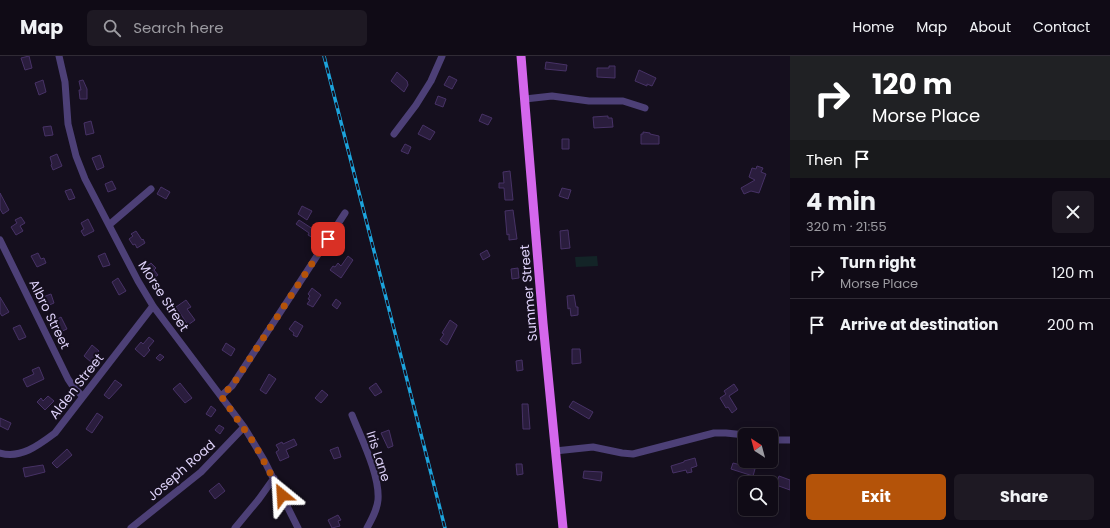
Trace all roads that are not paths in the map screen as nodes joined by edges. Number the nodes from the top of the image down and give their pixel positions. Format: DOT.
graph roads {
  1 [pos="60,56"];
  2 [pos="442,56"];
  3 [pos="521,56"];
  4 [pos="525,99"];
  5 [pos="645,108"];
  6 [pos="394,134"];
  7 [pos="151,189"];
  8 [pos="345,213"];
  9 [pos="109,225"];
  10 [pos="0,240"];
  11 [pos="153,306"];
  12 [pos="221,396"];
  13 [pos="83,397"];
  14 [pos="352,415"];
  15 [pos="244,427"];
  16 [pos="738,434"];
  17 [pos="778,440"];
  18 [pos="790,440"];
  19 [pos="555,451"];
  20 [pos="0,453"];
  21 [pos="274,478"];
  22 [pos="131,528"];
  23 [pos="235,528"];
  24 [pos="298,528"];
  25 [pos="367,528"];
  26 [pos="563,528"];
  1 -- 9 [label="street, Morse Street"];
  2 -- 6 [label="street"];
  3 -- 4 [label="main road, Summer Street"];
  4 -- 5 [label="street"];
  4 -- 19 [label="main road, Summer Street"];
  7 -- 9 [label="street"];
  8 -- 12 [label="street"];
  9 -- 11 [label="street, Morse Street"];
  10 -- 13 [label="street, Albro Street"];
  11 -- 12 [label="street, Morse Street"];
  11 -- 13 [label="street, Alden Street"];
  12 -- 15 [label="street, Morse Street"];
  13 -- 20 [label="street, Alden Street"];
  14 -- 25 [label="street, Iris Lane"];
  15 -- 21 [label="street, Morse Street"];
  15 -- 22 [label="street, Joseph Road"];
  16 -- 19 [label="street"];
  17 -- 18 [label="street"];
  19 -- 26 [label="main road, Summer Street"];
  21 -- 23 [label="street"];
  21 -- 24 [label="street, Morse Street"];
}
